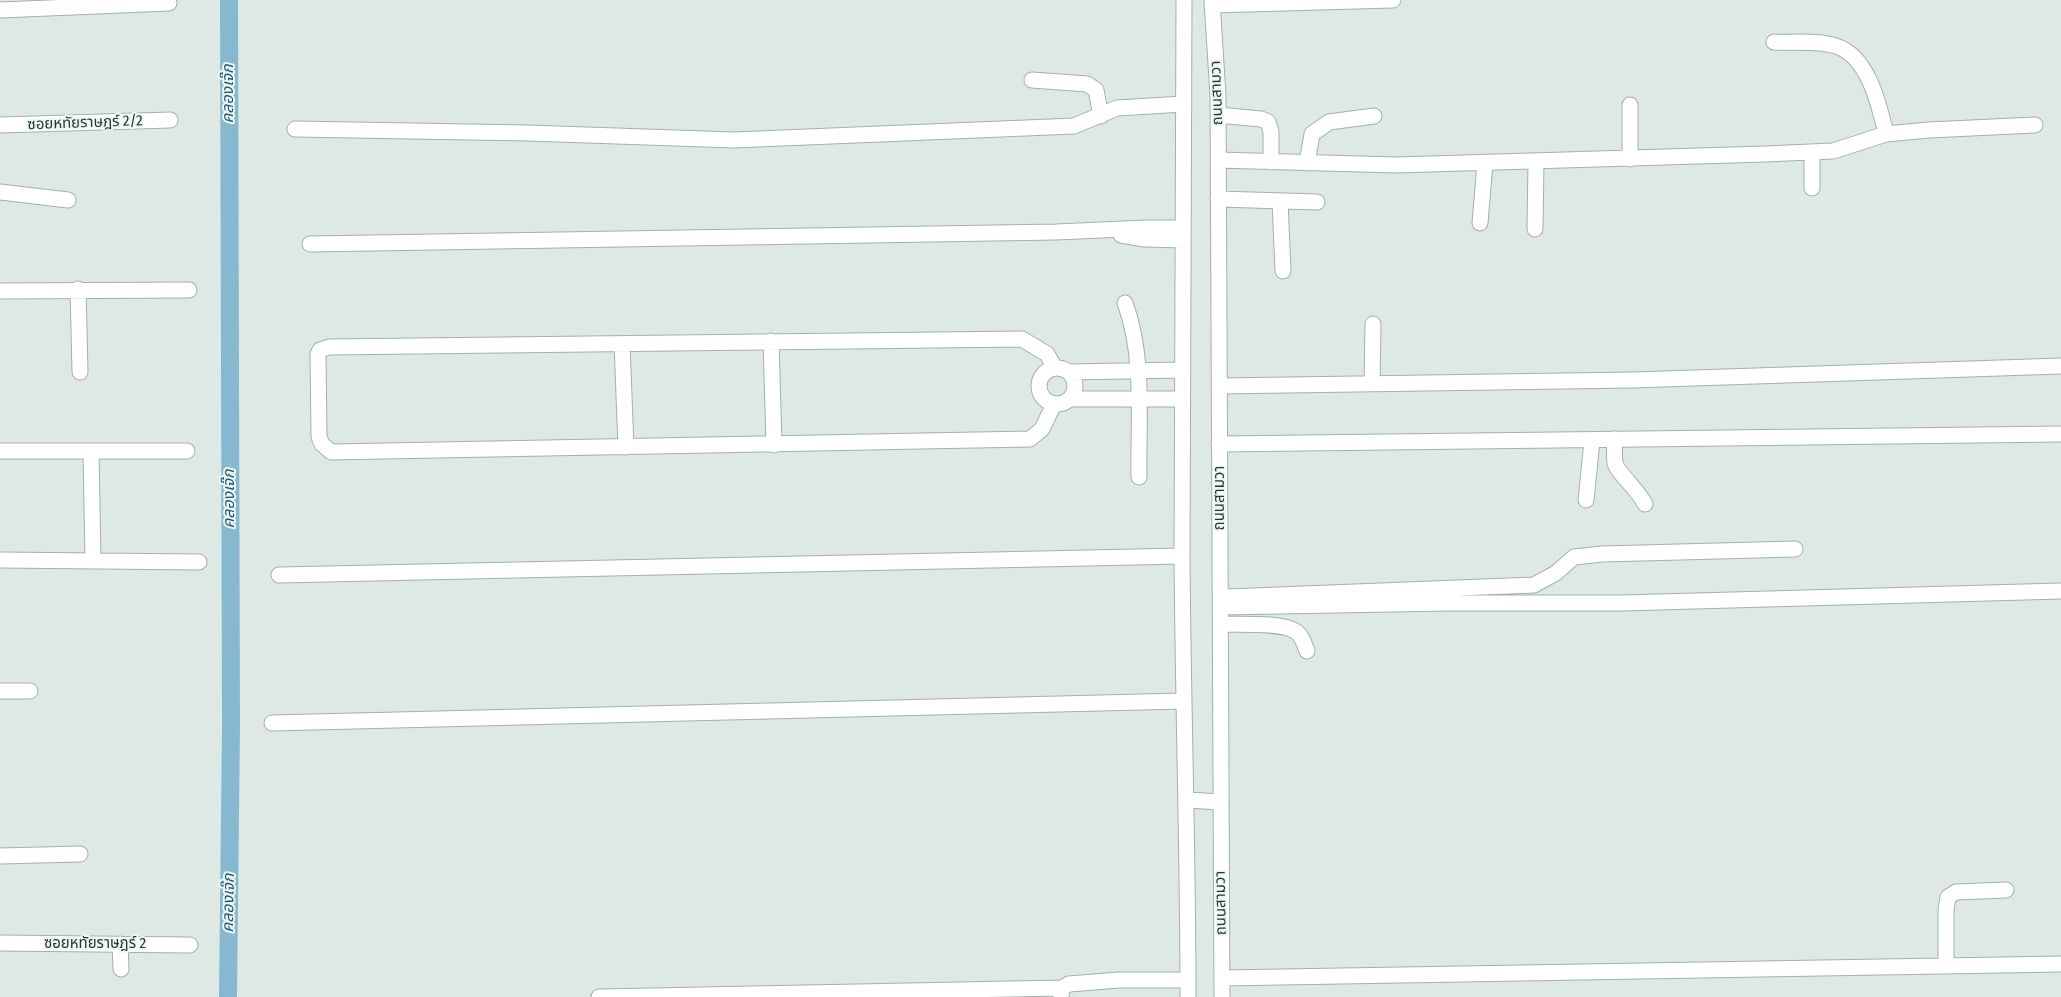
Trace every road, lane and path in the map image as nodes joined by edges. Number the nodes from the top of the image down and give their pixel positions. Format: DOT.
graph roads {
  1 [pos="1184,0"];
  2 [pos="1393,0"];
  3 [pos="1351,1"];
  4 [pos="1212,2"];
  5 [pos="1246,2"];
  6 [pos="169,3"];
  7 [pos="0,10"];
  8 [pos="1774,42"];
  9 [pos="1032,80"];
  10 [pos="1184,104"];
  11 [pos="1630,105"];
  12 [pos="1218,114"];
  13 [pos="1101,116"];
  14 [pos="1374,116"];
  15 [pos="170,120"];
  16 [pos="0,125"];
  17 [pos="2035,125"];
  18 [pos="295,129"];
  19 [pos="1886,134"];
  20 [pos="1812,152"];
  21 [pos="1630,159"];
  22 [pos="1218,160"];
  23 [pos="1271,162"];
  24 [pos="1536,162"];
  25 [pos="1307,163"];
  26 [pos="1485,163"];
  27 [pos="1812,188"];
  28 [pos="0,192"];
  29 [pos="1218,199"];
  30 [pos="68,200"];
  31 [pos="1280,201"];
  32 [pos="1317,202"];
  33 [pos="1480,223"];
  34 [pos="1535,229"];
  35 [pos="1183,234"];
  36 [pos="310,244"];
  37 [pos="1283,271"];
  38 [pos="78,289"];
  39 [pos="0,290"];
  40 [pos="189,290"];
  41 [pos="1125,304"];
  42 [pos="1373,324"];
  43 [pos="772,341"];
  44 [pos="622,344"];
  45 [pos="2061,366"];
  46 [pos="1062,370"];
  47 [pos="1182,370"];
  48 [pos="1137,371"];
  49 [pos="80,372"];
  50 [pos="1372,384"];
  51 [pos="1219,386"];
  52 [pos="1070,399"];
  53 [pos="1138,399"];
  54 [pos="1182,399"];
  55 [pos="1054,404"];
  56 [pos="2061,434"];
  57 [pos="1614,439"];
  58 [pos="1592,441"];
  59 [pos="1220,444"];
  60 [pos="774,445"];
  61 [pos="626,447"];
  62 [pos="0,451"];
  63 [pos="92,451"];
  64 [pos="187,451"];
  65 [pos="1139,477"];
  66 [pos="1586,500"];
  67 [pos="1645,504"];
  68 [pos="1795,549"];
  69 [pos="1182,556"];
  70 [pos="0,560"];
  71 [pos="93,561"];
  72 [pos="200,562"];
  73 [pos="279,575"];
  74 [pos="2061,591"];
  75 [pos="1221,602"];
  76 [pos="1221,624"];
  77 [pos="1307,650"];
  78 [pos="0,691"];
  79 [pos="30,691"];
  80 [pos="1183,701"];
  81 [pos="272,723"];
  82 [pos="1188,800"];
  83 [pos="1220,802"];
  84 [pos="80,854"];
  85 [pos="0,856"];
  86 [pos="2006,890"];
  87 [pos="0,943"];
  88 [pos="120,944"];
  89 [pos="190,945"];
  90 [pos="2061,964"];
  91 [pos="1946,966"];
  92 [pos="121,969"];
  93 [pos="1222,978"];
  94 [pos="1188,980"];
  95 [pos="1062,992"];
  96 [pos="600,997"];
  97 [pos="1188,997"];
  98 [pos="1222,997"];
  1 -- 10 [label="street"];
  2 -- 3 [label="street"];
  3 -- 5 [label="street"];
  4 -- 5 [label="street"];
  4 -- 12 [label="street, ถนนสามวา"];
  6 -- 7 [label="street"];
  8 -- 19 [label="street"];
  9 -- 13 [label="street"];
  10 -- 13 [label="street"];
  10 -- 35 [label="street"];
  11 -- 21 [label="street"];
  12 -- 22 [label="street, ถนนสามวา"];
  12 -- 23 [label="street"];
  13 -- 18 [label="street"];
  14 -- 25 [label="street"];
  15 -- 16 [label="street, ซอยหทัยราษฎร์ 2/2"];
  17 -- 19 [label="street"];
  19 -- 20 [label="street"];
  20 -- 21 [label="street"];
  20 -- 27 [label="street"];
  21 -- 24 [label="street"];
  22 -- 23 [label="street"];
  22 -- 29 [label="street, ถนนสามวา"];
  23 -- 25 [label="street"];
  24 -- 26 [label="street"];
  24 -- 34 [label="street"];
  25 -- 26 [label="street"];
  26 -- 33 [label="street"];
  28 -- 30 [label="street"];
  29 -- 31 [label="street"];
  29 -- 51 [label="street, ถนนสามวา"];
  31 -- 32 [label="street"];
  31 -- 37 [label="street"];
  35 -- 36 [label="street"];
  35 -- 47 [label="street"];
  38 -- 39 [label="street"];
  38 -- 40 [label="street"];
  38 -- 49 [label="street"];
  41 -- 48 [label="street"];
  42 -- 50 [label="street"];
  43 -- 44 [label="street"];
  43 -- 46 [label="street"];
  43 -- 60 [label="street"];
  44 -- 61 [label="street"];
  44 -- 61 [label="street"];
  45 -- 50 [label="street"];
  46 -- 48 [label="street"];
  46 -- 52 [label="street"];
  46 -- 55 [label="street"];
  47 -- 48 [label="street"];
  47 -- 54 [label="street"];
  48 -- 53 [label="street"];
  50 -- 51 [label="street"];
  51 -- 59 [label="street, ถนนสามวา"];
  52 -- 53 [label="street"];
  52 -- 55 [label="street"];
  53 -- 54 [label="street"];
  53 -- 65 [label="street"];
  54 -- 69 [label="street"];
  55 -- 60 [label="street"];
  56 -- 57 [label="street"];
  57 -- 58 [label="street"];
  57 -- 67 [label="street"];
  58 -- 59 [label="street"];
  58 -- 66 [label="street"];
  59 -- 75 [label="street, ถนนสามวา"];
  60 -- 61 [label="street"];
  62 -- 63 [label="street"];
  63 -- 64 [label="street"];
  63 -- 71 [label="street"];
  68 -- 75 [label="street"];
  69 -- 73 [label="street"];
  69 -- 80 [label="street"];
  70 -- 71 [label="street"];
  71 -- 72 [label="street"];
  74 -- 75 [label="street"];
  75 -- 76 [label="street, ถนนสามวา"];
  76 -- 77 [label="street"];
  76 -- 83 [label="street, ถนนสามวา"];
  78 -- 79 [label="street"];
  80 -- 81 [label="street"];
  80 -- 82 [label="street"];
  82 -- 83 [label="street"];
  82 -- 94 [label="street"];
  83 -- 93 [label="street, ถนนสามวา"];
  84 -- 85 [label="street"];
  86 -- 91 [label="street"];
  87 -- 88 [label="street, ซอยหทัยราษฎร์ 2"];
  88 -- 89 [label="street, ซอยหทัยราษฎร์ 2"];
  88 -- 92 [label="street"];
  90 -- 91 [label="street"];
  91 -- 93 [label="street"];
  93 -- 98 [label="street, ถนนสามวา"];
  94 -- 95 [label="street"];
  94 -- 97 [label="street"];
  95 -- 96 [label="street"];
}
